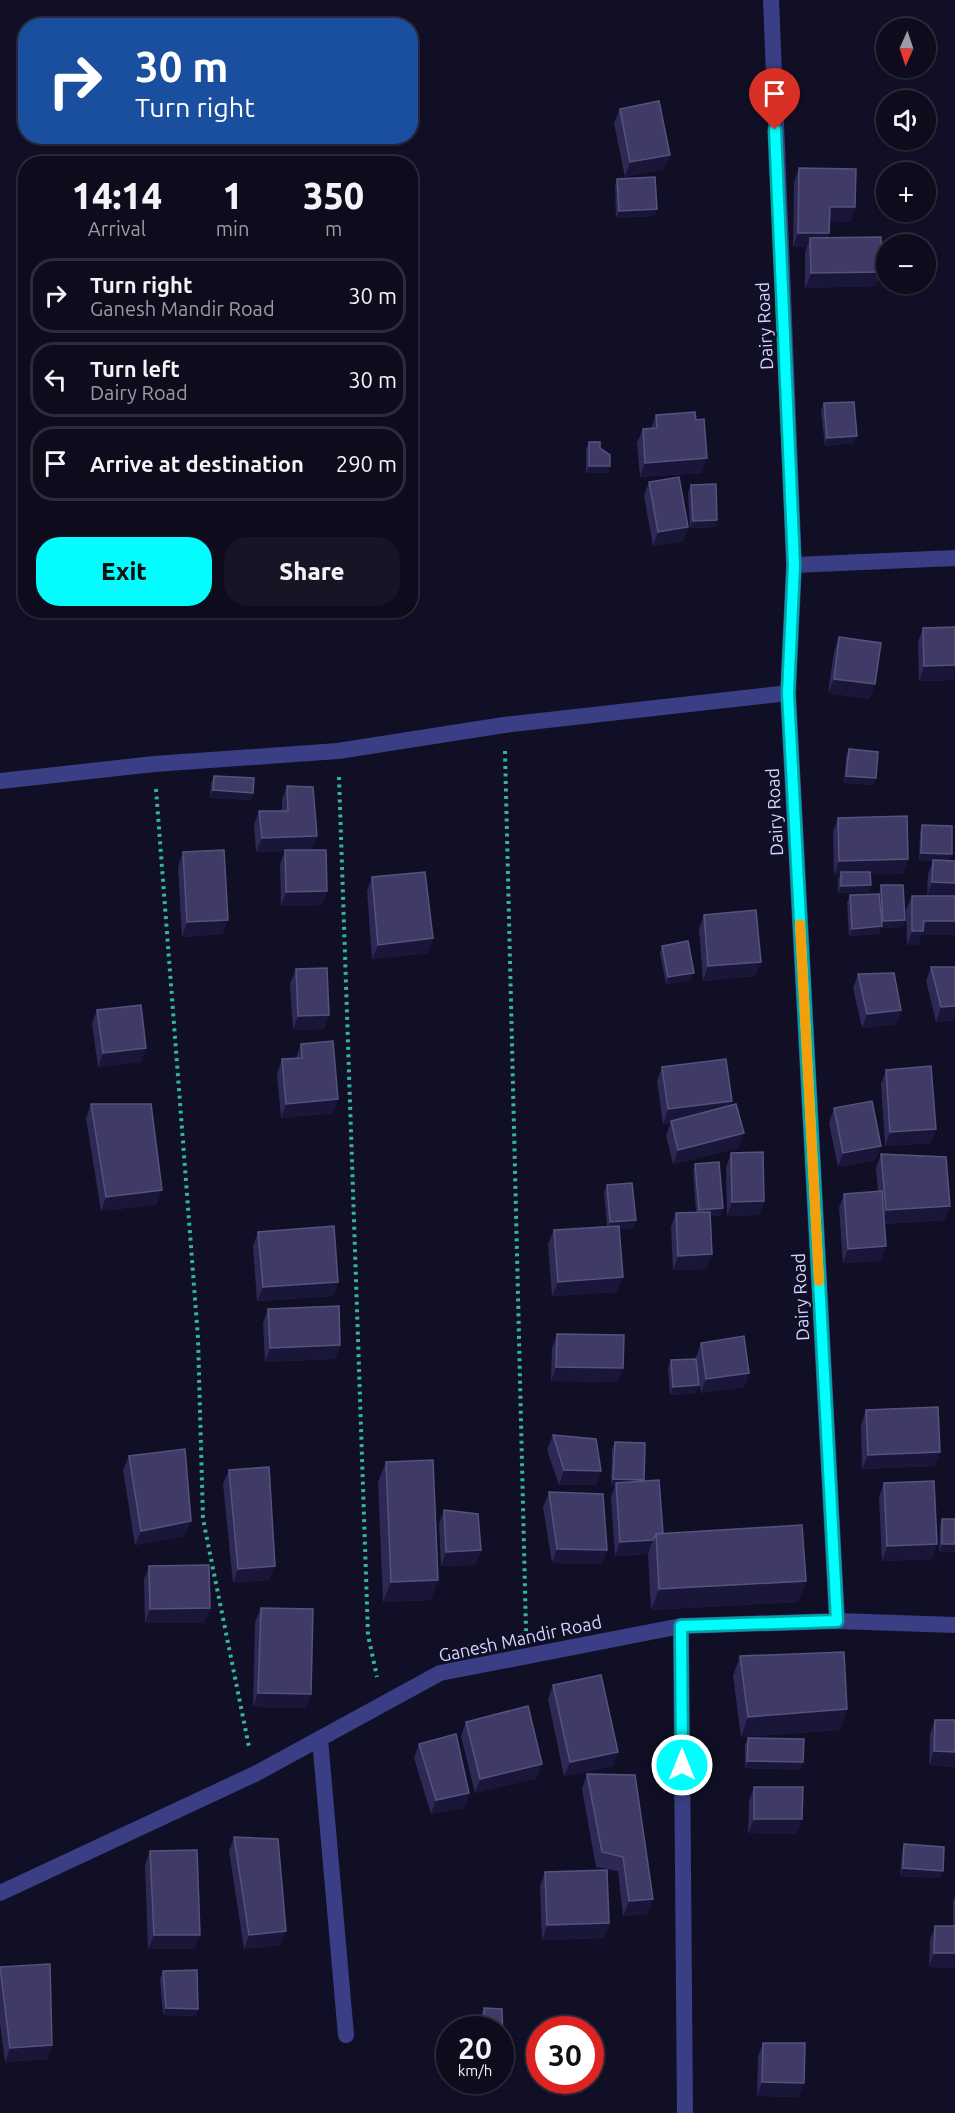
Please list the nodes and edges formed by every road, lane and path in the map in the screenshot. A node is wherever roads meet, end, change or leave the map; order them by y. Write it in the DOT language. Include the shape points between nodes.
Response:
graph roads {
  1 [pos="771,0"];
  2 [pos="955,558"];
  3 [pos="794,565"];
  4 [pos="788,693"];
  5 [pos="504,725"];
  6 [pos="338,751"];
  7 [pos="154,764"];
  8 [pos="0,781"];
  9 [pos="837,1621"];
  10 [pos="955,1624"];
  11 [pos="681,1626"];
  12 [pos="526,1656"];
  13 [pos="383,1704"];
  14 [pos="320,1739"];
  15 [pos="255,1774"];
  16 [pos="0,1893"];
  17 [pos="346,2035"];
  18 [pos="685,2113"];
  1 -- 3 [label="street, Dairy Road"];
  2 -- 3 [label="street"];
  3 -- 4 [label="street, Dairy Road"];
  4 -- 5 [label="street"];
  4 -- 9 [label="street, Dairy Road"];
  5 -- 6 [label="street"];
  5 -- 12 [label="path"];
  6 -- 7 [label="street"];
  6 -- 13 [label="path" via="368,1635"];
  7 -- 8 [label="street"];
  7 -- 15 [label="path" via="198,1338 203,1519"];
  9 -- 10 [label="street, Ganesh Mandir Road"];
  9 -- 11 [label="street, Ganesh Mandir Road"];
  11 -- 12 [label="street, Ganesh Mandir Road"];
  11 -- 18 [label="street"];
  12 -- 13 [label="street, Ganesh Mandir Road" via="440,1673"];
  13 -- 14 [label="street, Ganesh Mandir Road"];
  14 -- 15 [label="street, Ganesh Mandir Road"];
  14 -- 17 [label="street"];
  15 -- 16 [label="street, Ganesh Mandir Road"];
}
